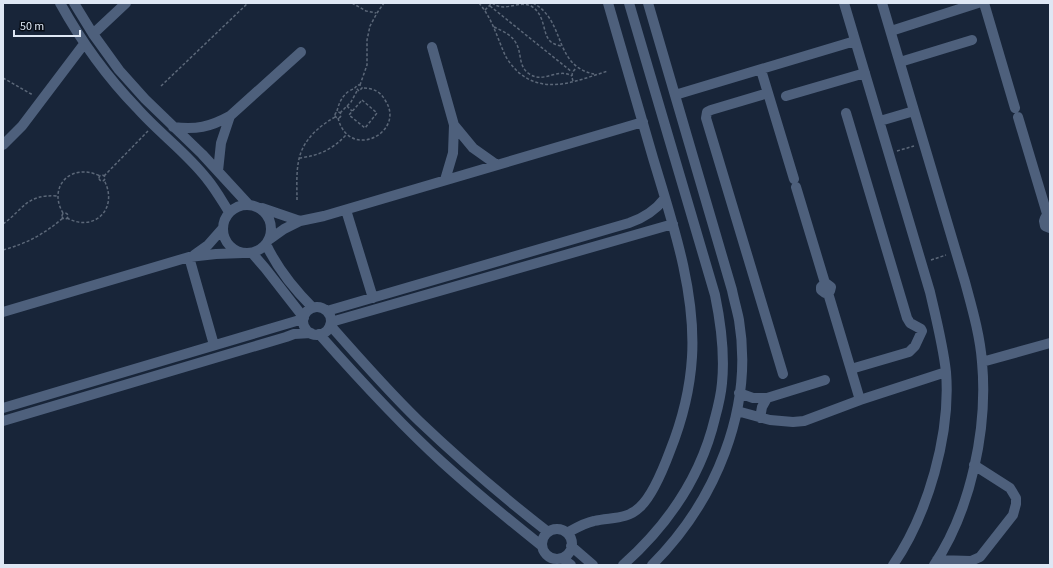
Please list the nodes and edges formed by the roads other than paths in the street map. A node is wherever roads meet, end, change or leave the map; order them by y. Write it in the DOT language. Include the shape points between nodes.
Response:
graph roads {
  1 [pos="60,3"];
  2 [pos="74,3"];
  3 [pos="126,3"];
  4 [pos="608,3"];
  5 [pos="629,3"];
  6 [pos="648,3"];
  7 [pos="844,3"];
  8 [pos="882,3"];
  9 [pos="978,3"];
  10 [pos="984,3"];
  11 [pos="890,31"];
  12 [pos="93,34"];
  13 [pos="972,40"];
  14 [pos="855,41"];
  15 [pos="84,44"];
  16 [pos="432,47"];
  17 [pos="301,52"];
  18 [pos="900,62"];
  19 [pos="761,70"];
  20 [pos="865,73"];
  21 [pos="768,93"];
  22 [pos="675,96"];
  23 [pos="786,96"];
  24 [pos="914,111"];
  25 [pos="846,113"];
  26 [pos="230,116"];
  27 [pos="880,121"];
  28 [pos="643,122"];
  29 [pos="454,125"];
  30 [pos="174,127"];
  31 [pos="3,145"];
  32 [pos="496,165"];
  33 [pos="218,170"];
  34 [pos="445,180"];
  35 [pos="666,198"];
  36 [pos="253,205"];
  37 [pos="346,210"];
  38 [pos="229,212"];
  39 [pos="1049,217"];
  40 [pos="300,221"];
  41 [pos="673,224"];
  42 [pos="223,228"];
  43 [pos="1050,228"];
  44 [pos="717,238"];
  45 [pos="268,242"];
  46 [pos="700,243"];
  47 [pos="247,253"];
  48 [pos="189,257"];
  49 [pos="373,298"];
  50 [pos="313,308"];
  51 [pos="327,311"];
  52 [pos="3,312"];
  53 [pos="304,319"];
  54 [pos="330,324"];
  55 [pos="315,334"];
  56 [pos="1050,343"];
  57 [pos="214,345"];
  58 [pos="982,362"];
  59 [pos="851,370"];
  60 [pos="946,372"];
  61 [pos="783,374"];
  62 [pos="825,380"];
  63 [pos="739,393"];
  64 [pos="767,398"];
  65 [pos="860,400"];
  66 [pos="3,408"];
  67 [pos="737,411"];
  68 [pos="760,418"];
  69 [pos="3,421"];
  70 [pos="974,465"];
  71 [pos="548,532"];
  72 [pos="567,533"];
  73 [pos="542,546"];
  74 [pos="572,546"];
  75 [pos="562,558"];
  76 [pos="935,563"];
  77 [pos="571,565"];
  78 [pos="593,565"];
  79 [pos="624,565"];
  80 [pos="652,565"];
  81 [pos="893,565"];
  1 -- 15 [label="street"];
  2 -- 12 [label="street"];
  3 -- 12 [label="street"];
  4 -- 28 [label="street"];
  5 -- 46 [label="street"];
  6 -- 22 [label="street"];
  7 -- 14 [label="street"];
  8 -- 11 [label="street"];
  9 -- 11 [label="street"];
  10 -- 39 [label="street"];
  11 -- 18 [label="street"];
  12 -- 30 [label="street" via="119,70"];
  13 -- 18 [label="street"];
  14 -- 19 [label="street"];
  14 -- 20 [label="street"];
  15 -- 31 [label="street" via="22,126"];
  15 -- 38 [label="street" via="153,126 207,178"];
  16 -- 29 [label="street"];
  17 -- 26 [label="street"];
  18 -- 24 [label="street"];
  19 -- 21 [label="street"];
  19 -- 22 [label="street"];
  20 -- 23 [label="street"];
  20 -- 27 [label="street"];
  21 -- 59 [label="street"];
  21 -- 61 [label="street" via="710,110 706,118"];
  22 -- 44 [label="street"];
  24 -- 27 [label="street"];
  24 -- 58 [label="street" via="976,324"];
  25 -- 59 [label="street" via="907,318 922,331 915,346 908,352"];
  26 -- 30 [label="street" via="203,127"];
  26 -- 33 [label="street" via="221,143"];
  27 -- 60 [label="street" via="922,263 940,333"];
  28 -- 32 [label="street"];
  28 -- 35 [label="street"];
  29 -- 32 [label="street" via="473,148"];
  29 -- 34 [label="street" via="453,153"];
  30 -- 33 [label="street"];
  32 -- 34 [label="street"];
  33 -- 36 [label="street"];
  34 -- 37 [label="street"];
  35 -- 41 [label="street"];
  35 -- 49 [label="street" via="640,220"];
  36 -- 38 [label="street" via="235,208"];
  36 -- 40 [label="street"];
  36 -- 45 [label="street" via="264,211 272,224"];
  37 -- 40 [label="street"];
  37 -- 49 [label="street"];
  38 -- 42 [label="street"];
  39 -- 43 [label="street" via="1045,218 1044,224"];
  40 -- 45 [label="street" via="284,228"];
  41 -- 54 [label="street"];
  41 -- 72 [label="street" via="691,319 692,356 688,394 679,430 665,465 640,507 632,514 621,518 595,520"];
  42 -- 47 [label="street" via="226,241 236,251"];
  42 -- 48 [label="street" via="208,246"];
  44 -- 46 [label="street"];
  44 -- 63 [label="street" via="739,320 742,364"];
  45 -- 47 [label="street" via="262,248"];
  45 -- 50 [label="street" via="275,261"];
  46 -- 79 [label="street" via="720,322 723,363 719,405 704,455 680,502 652,538"];
  47 -- 48 [label="street"];
  47 -- 53 [label="street" via="265,268"];
  48 -- 52 [label="street"];
  48 -- 57 [label="street"];
  49 -- 51 [label="street"];
  50 -- 51 [label="street" via="318,307"];
  50 -- 53 [label="street" via="305,314"];
  51 -- 54 [label="street"];
  53 -- 55 [label="street" via="305,328"];
  53 -- 57 [label="street"];
  54 -- 55 [label="street" via="324,333"];
  54 -- 71 [label="street" via="388,389 449,449"];
  55 -- 69 [label="street" via="286,336"];
  55 -- 73 [label="street" via="436,456"];
  56 -- 58 [label="street"];
  57 -- 66 [label="street"];
  58 -- 70 [label="street" via="981,430"];
  59 -- 65 [label="street"];
  60 -- 65 [label="street"];
  60 -- 81 [label="street" via="944,428 929,492 915,526"];
  62 -- 64 [label="street"];
  63 -- 64 [label="street" via="753,398"];
  63 -- 67 [label="street"];
  64 -- 68 [label="street"];
  65 -- 68 [label="street" via="804,421 782,422"];
  67 -- 68 [label="street"];
  67 -- 80 [label="street" via="722,462 710,488 680,534"];
  70 -- 76 [label="street" via="960,514"];
  70 -- 76 [label="street" via="1010,488 1016,498 1015,509 976,560"];
  71 -- 72 [label="street" via="561,530"];
  71 -- 73 [label="street" via="544,536"];
  72 -- 74 [label="street"];
  73 -- 75 [label="street" via="547,555"];
  74 -- 75 [label="street"];
  74 -- 78 [label="street"];
  75 -- 77 [label="street"];
}
